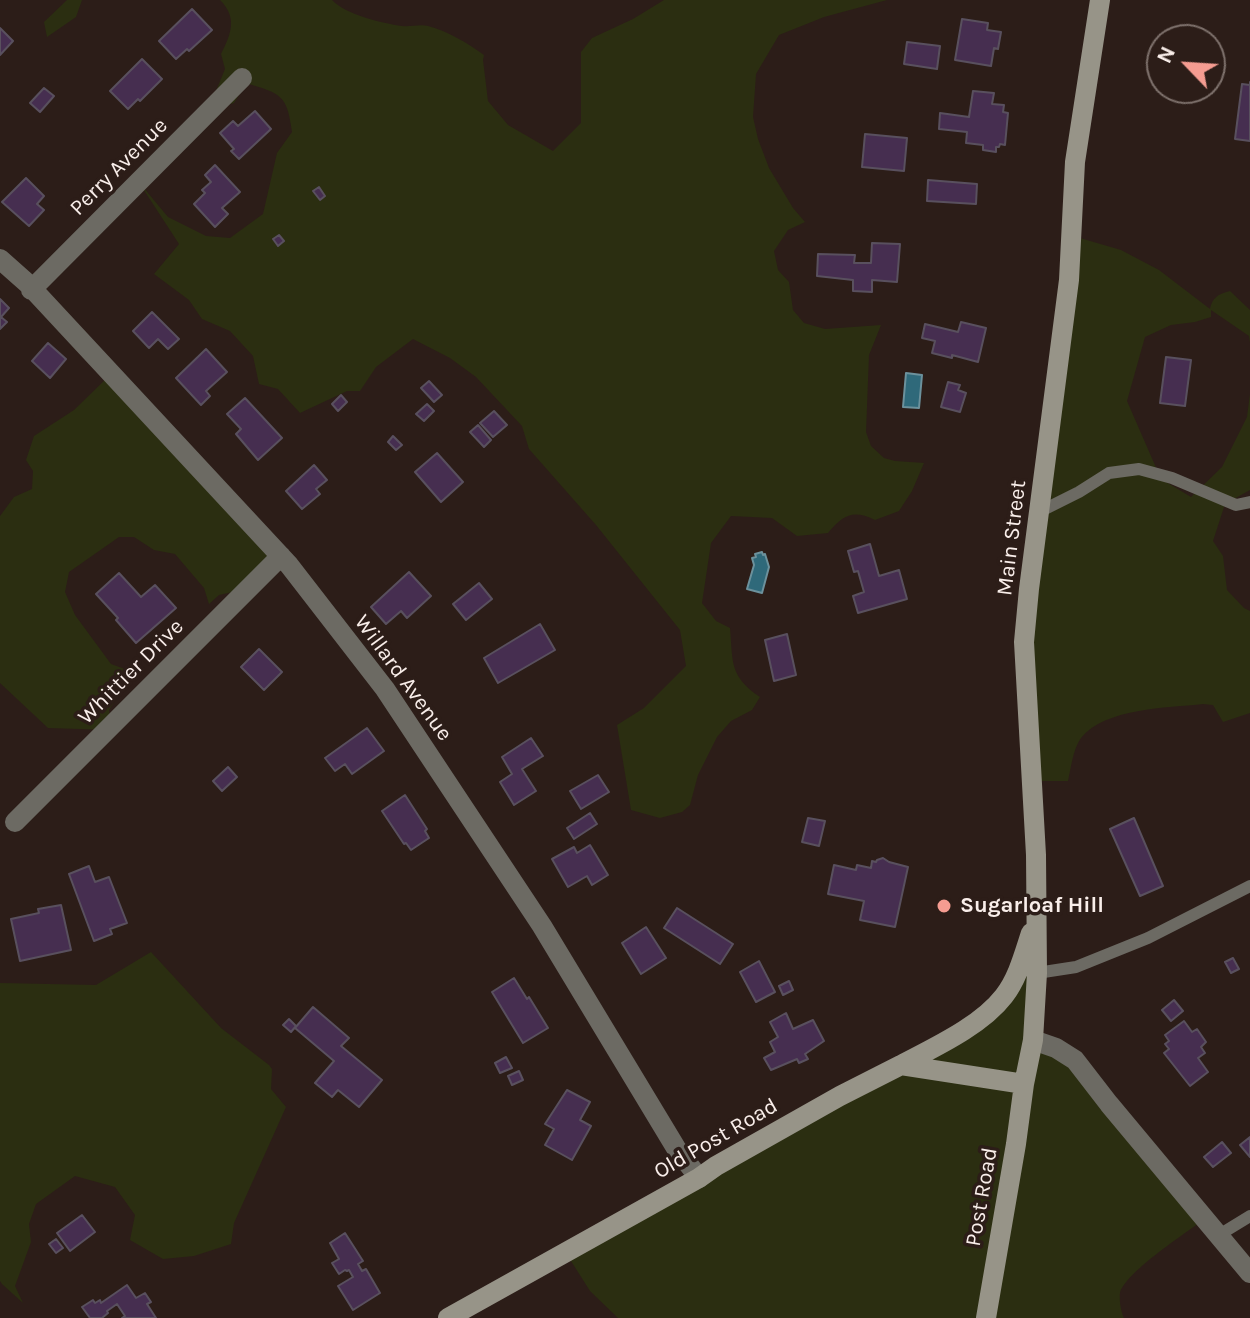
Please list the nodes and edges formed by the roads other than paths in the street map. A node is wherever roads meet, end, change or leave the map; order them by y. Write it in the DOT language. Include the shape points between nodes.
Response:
graph roads {
  1 [pos="1100,0"];
  2 [pos="242,78"];
  3 [pos="0,259"];
  4 [pos="31,290"];
  5 [pos="1250,502"];
  6 [pos="1039,512"];
  7 [pos="281,556"];
  8 [pos="15,822"];
  9 [pos="1250,886"];
  10 [pos="1036,918"];
  11 [pos="1037,973"];
  12 [pos="1033,1040"];
  13 [pos="901,1065"];
  14 [pos="1024,1084"];
  15 [pos="699,1178"];
  16 [pos="1250,1216"];
  17 [pos="1219,1235"];
  18 [pos="1250,1273"];
  19 [pos="448,1318"];
  20 [pos="986,1318"];
  1 -- 6 [label="main road, Main Street" via="1075,162 1069,280"];
  2 -- 4 [label="street, Perry Avenue"];
  3 -- 4 [label="street, Willard Avenue"];
  4 -- 7 [label="street, Willard Avenue"];
  5 -- 6 [label="lane" via="1236,505 1139,469 1109,473"];
  6 -- 10 [label="main road, Main Street" via="1024,642"];
  7 -- 8 [label="street, Whittier Drive"];
  7 -- 15 [label="street, Willard Avenue" via="385,689 542,926"];
  9 -- 11 [label="lane" via="1148,938 1076,967"];
  10 -- 11 [label="main road, Main Street"];
  10 -- 13 [label="main road, Old Post Road" via="1004,996 980,1019"];
  11 -- 12 [label="main road, Main Street"];
  12 -- 14 [label="main road, Main Street"];
  12 -- 17 [label="street" via="1075,1060"];
  13 -- 14 [label="main road"];
  13 -- 15 [label="main road, Old Post Road"];
  14 -- 20 [label="main road, Post Road"];
  15 -- 19 [label="main road, Old Post Road"];
  16 -- 17 [label="lane"];
  17 -- 18 [label="street"];
}
